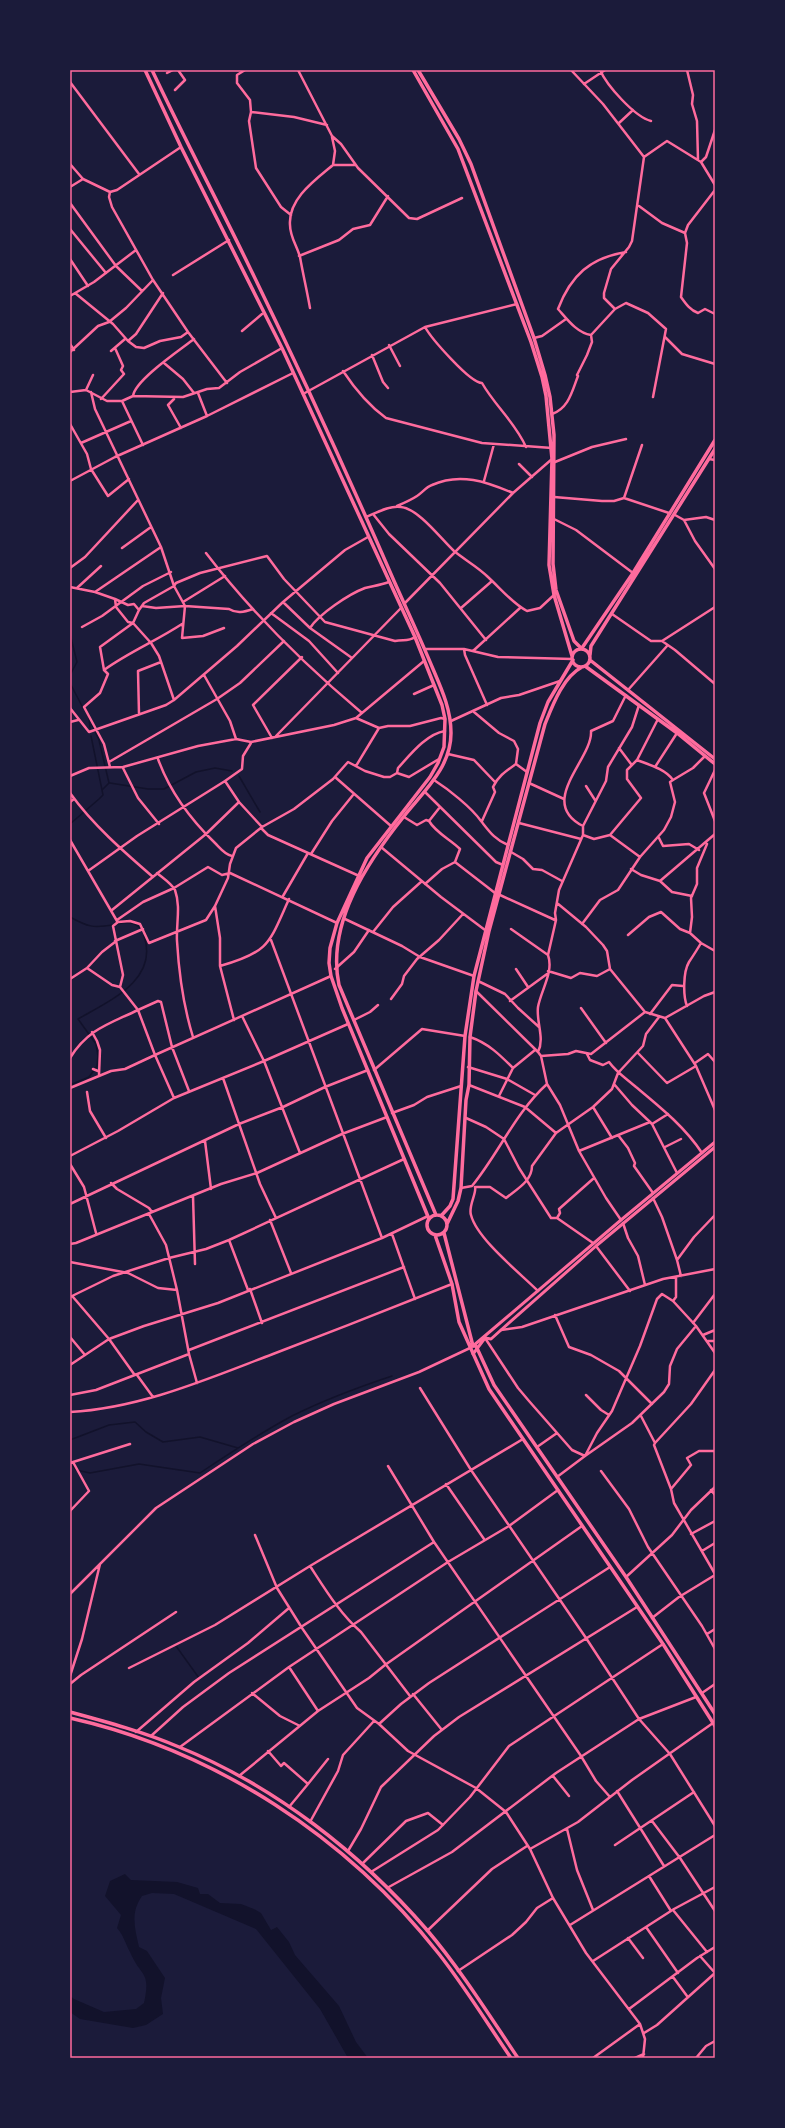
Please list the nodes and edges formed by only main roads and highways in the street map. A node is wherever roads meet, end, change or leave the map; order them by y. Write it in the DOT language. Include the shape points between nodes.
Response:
graph roads {
  1 [pos="145,70"];
  2 [pos="152,70"];
  3 [pos="412,70"];
  4 [pos="418,70"];
  5 [pos="715,440"];
  6 [pos="715,449"];
  7 [pos="554,461"];
  8 [pos="581,648"];
  9 [pos="590,655"];
  10 [pos="572,659"];
  11 [pos="590,660"];
  12 [pos="583,666"];
  13 [pos="626,693"];
  14 [pos="715,760"];
  15 [pos="715,764"];
  16 [pos="436,1215"];
  17 [pos="442,1216"];
  18 [pos="429,1217"];
  19 [pos="447,1224"];
  20 [pos="444,1233"];
  21 [pos="435,1235"];
  22 [pos="471,1347"];
  23 [pos="70,1712"];
  24 [pos="715,1714"];
  25 [pos="70,1718"];
  26 [pos="714,1724"];
  27 [pos="511,2058"];
  28 [pos="518,2058"];
  1 -- 18 [label="main road" via="282,348 415,638 442,705 445,731 440,759 430,777 366,858 337,923 330,948 331,976 348,1024"];
  2 -- 16 [label="main road" via="308,391 447,703 451,721 448,754 434,780 364,873 336,946 335,969 339,985"];
  3 -- 7 [label="main road" via="456,144 517,304 542,377"];
  4 -- 7 [label="main road" via="471,164 522,303 545,375 552,414"];
  5 -- 8 [label="main road" via="633,573"];
  6 -- 9 [label="main road" via="591,646"];
  7 -- 8 [label="main road" via="553,564 556,590 574,641"];
  7 -- 10 [label="main road" via="549,565 554,595"];
  8 -- 9 [label="main road" via="587,650"];
  8 -- 10 [label="main road" via="575,651"];
  9 -- 11 [label="main road"];
  10 -- 12 [label="main road" via="577,666"];
  10 -- 17 [label="main road" via="540,722 474,976 465,1036 453,1199"];
  11 -- 12 [label="main road"];
  11 -- 13 [label="main road"];
  12 -- 13 [label="main road"];
  12 -- 19 [label="main road" via="576,670 565,684 545,724 478,980 470,1037 461,1188"];
  13 -- 14 [label="main road" via="680,730"];
  13 -- 15 [label="main road"];
  16 -- 17 [label="main road"];
  16 -- 18 [label="main road"];
  17 -- 19 [label="main road"];
  18 -- 21 [label="main road" via="428,1229"];
  19 -- 20 [label="main road"];
  20 -- 21 [label="main road"];
  20 -- 22 [label="main road"];
  21 -- 22 [label="main road" via="452,1284 459,1322"];
  22 -- 24 [label="main road" via="476,1346 494,1385 626,1577"];
  22 -- 26 [label="main road" via="489,1389 663,1644"];
  23 -- 28 [label="main road" via="180,1747 239,1776 289,1807 348,1851 427,1931"];
  25 -- 27 [label="main road" via="96,1724 179,1753 238,1781 317,1833 367,1876 439,1954"];
}
